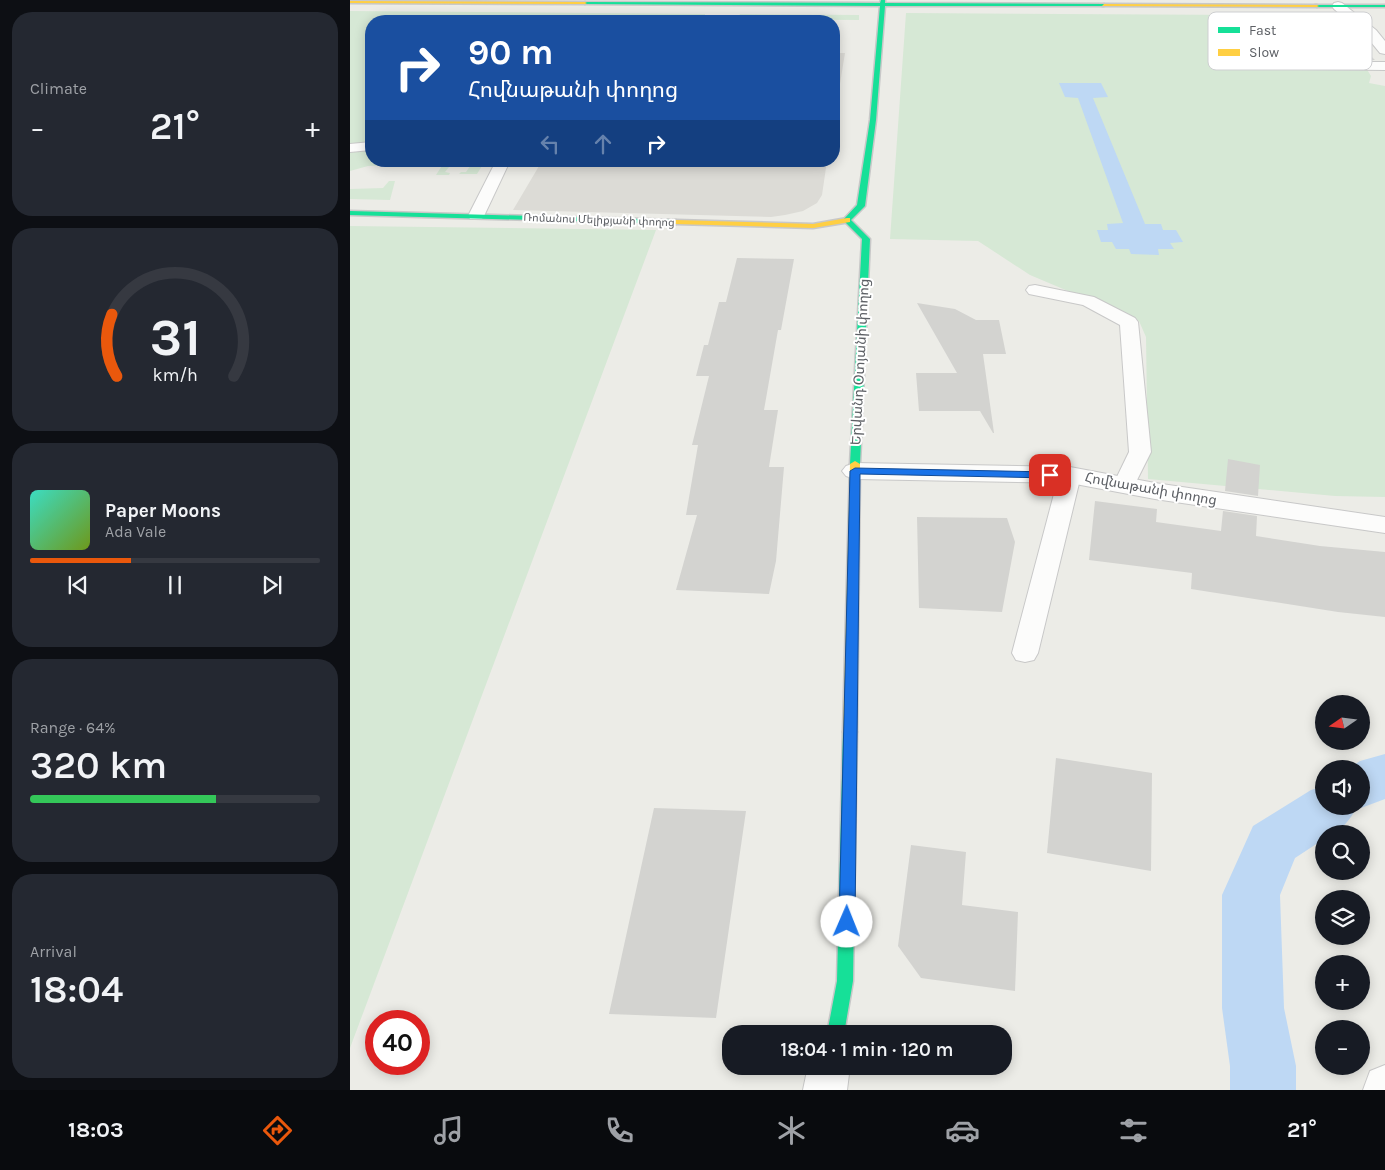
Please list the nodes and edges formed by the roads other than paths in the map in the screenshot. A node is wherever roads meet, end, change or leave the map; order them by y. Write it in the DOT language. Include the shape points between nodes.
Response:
graph roads {
  1 [pos="350,2"];
  2 [pos="883,2"];
  3 [pos="1338,6"];
  4 [pos="1385,6"];
  5 [pos="1345,12"];
  6 [pos="1372,34"];
  7 [pos="1385,50"];
  8 [pos="1372,66"];
  9 [pos="1385,66"];
  10 [pos="365,147"];
  11 [pos="350,148"];
  12 [pos="500,167"];
  13 [pos="350,213"];
  14 [pos="476,216"];
  15 [pos="847,220"];
  16 [pos="1035,290"];
  17 [pos="855,471"];
  18 [pos="1070,475"];
  19 [pos="1124,485"];
  20 [pos="1385,524"];
  21 [pos="1025,653"];
  22 [pos="837,1025"];
  23 [pos="828,1075"];
  24 [pos="1385,1086"];
  25 [pos="825,1090"];
  26 [pos="1385,1090"];
  1 -- 2 [label="street"];
  2 -- 3 [label="street"];
  2 -- 15 [label="street" via="873,120 861,206"];
  3 -- 4 [label="street"];
  3 -- 5 [label="street"];
  6 -- 7 [label="street"];
  8 -- 9 [label="lane"];
  10 -- 11 [label="lane"];
  12 -- 14 [label="lane"];
  13 -- 14 [label="street, Ռոմանոս Մելիքյանի փողոց"];
  14 -- 15 [label="street, Ռոմանոս Մելիքյանի փողոց" via="813,226"];
  15 -- 17 [label="street, Երվանդ Օտյանի փողոց" via="866,239"];
  16 -- 19 [label="lane" via="1088,300 1129,322 1140,452"];
  17 -- 18 [label="street, Հովնաթանի փողոց"];
  17 -- 22 [label="street, Երվանդ Օտյանի փողոց" via="845,981"];
  18 -- 19 [label="street, Հովնաթանի փողոց"];
  18 -- 21 [label="lane"];
  19 -- 20 [label="street, Հովնաթանի փողոց"];
  23 -- 25 [label="street"];
  24 -- 26 [label="street"];
}
